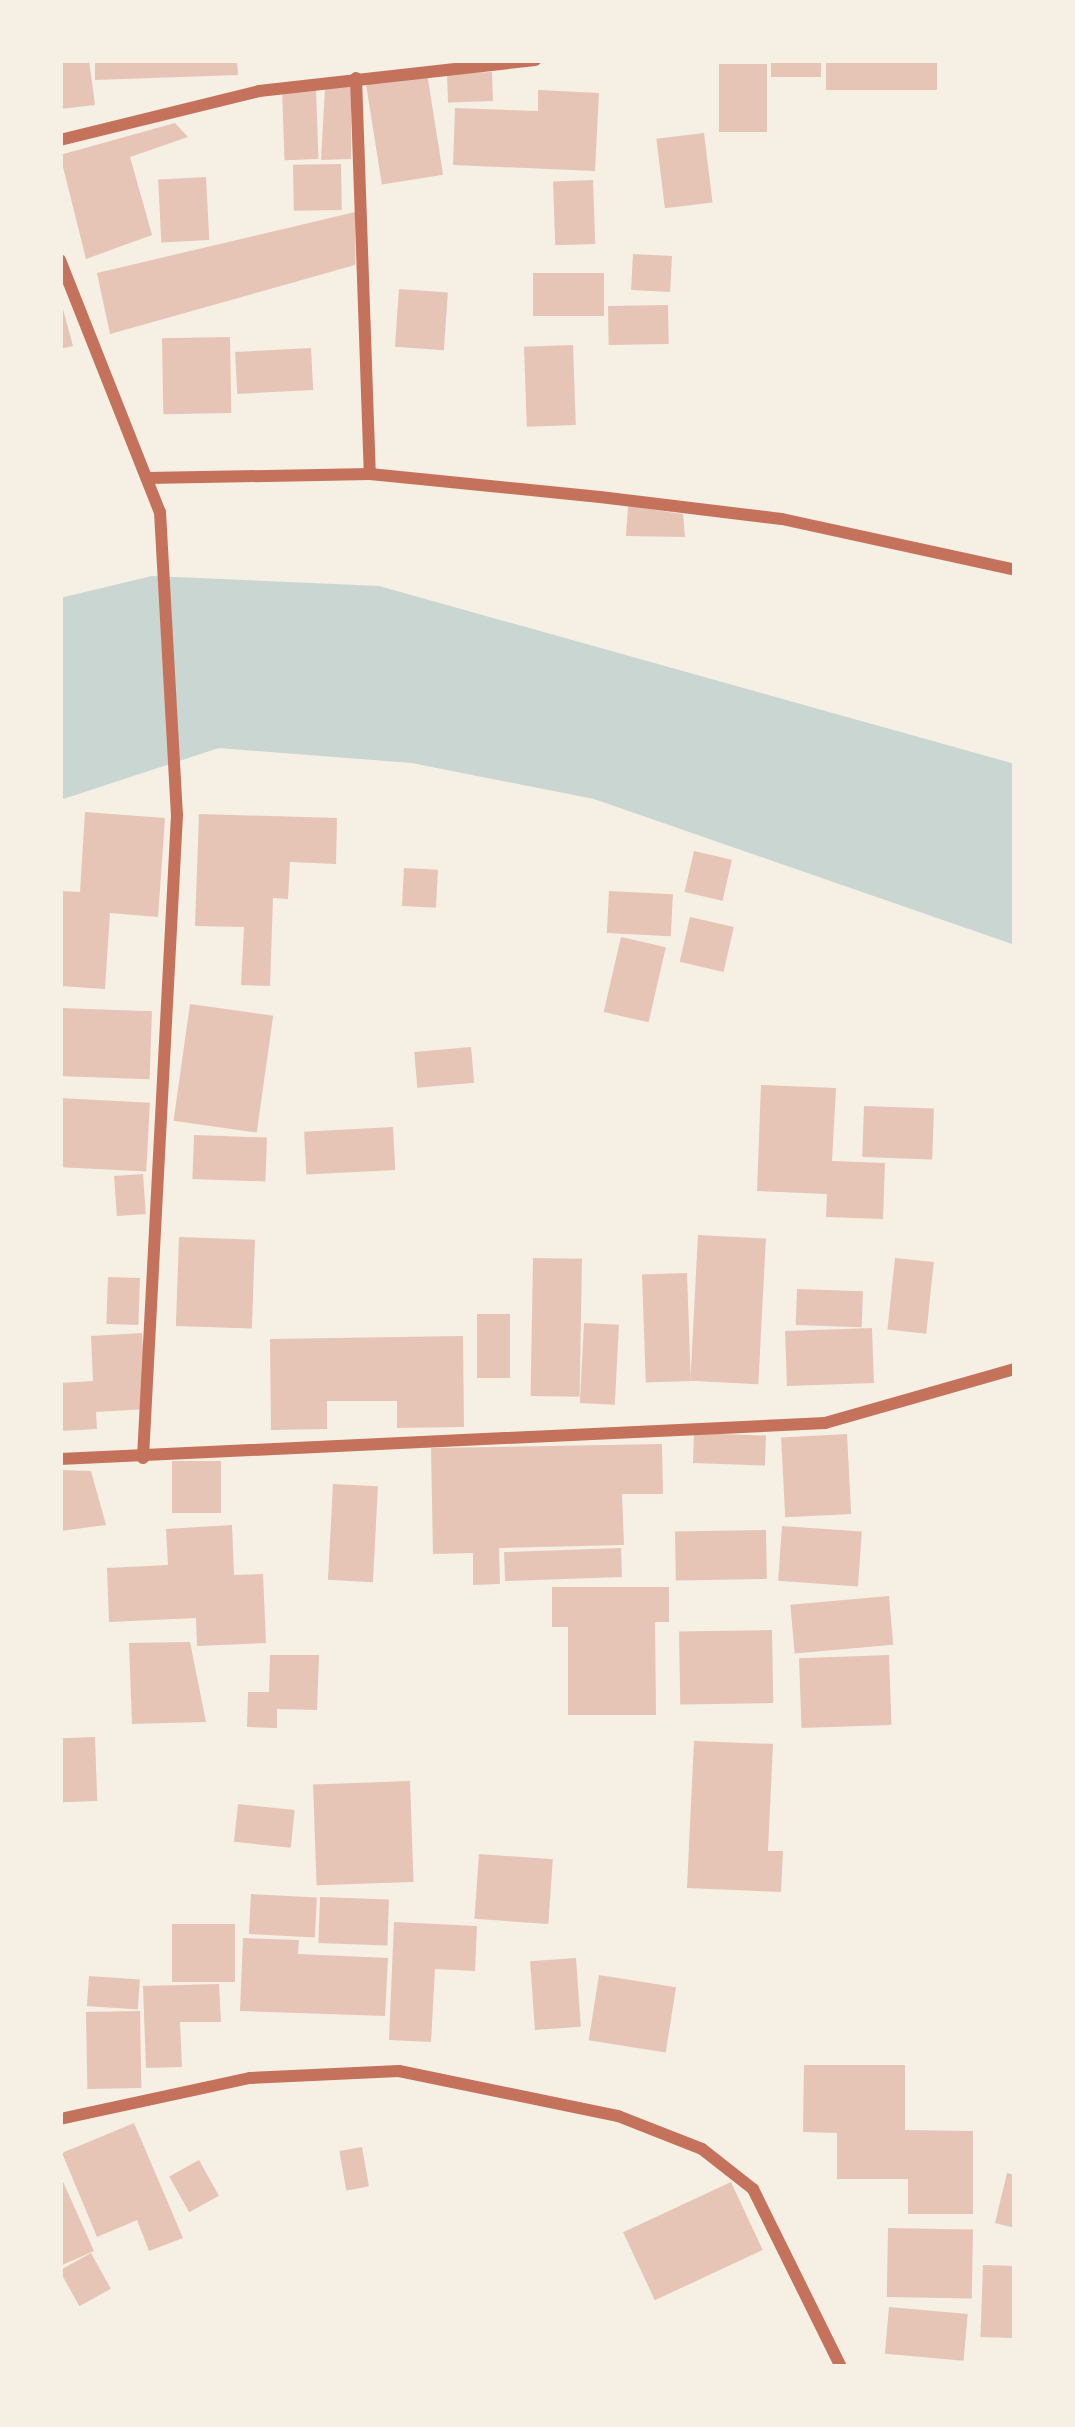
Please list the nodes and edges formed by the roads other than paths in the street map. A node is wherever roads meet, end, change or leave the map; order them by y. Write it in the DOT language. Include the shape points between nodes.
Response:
graph roads {
  1 [pos="536,60"];
  2 [pos="356,78"];
  3 [pos="60,140"];
  4 [pos="60,260"];
  5 [pos="370,474"];
  6 [pos="147,478"];
  7 [pos="1015,569"];
  8 [pos="1015,1369"];
  9 [pos="143,1458"];
  10 [pos="60,1459"];
  11 [pos="60,2120"];
  12 [pos="842,2367"];
  1 -- 2 [label="street"];
  2 -- 3 [label="street"];
  2 -- 5 [label="street"];
  4 -- 6 [label="street"];
  5 -- 6 [label="street"];
  5 -- 7 [label="street" via="782,519"];
  6 -- 9 [label="street" via="160,512 177,815"];
  8 -- 9 [label="street" via="825,1423"];
  9 -- 10 [label="street"];
  11 -- 12 [label="street" via="250,2078 399,2072 618,2116 702,2149 753,2188"];
}
